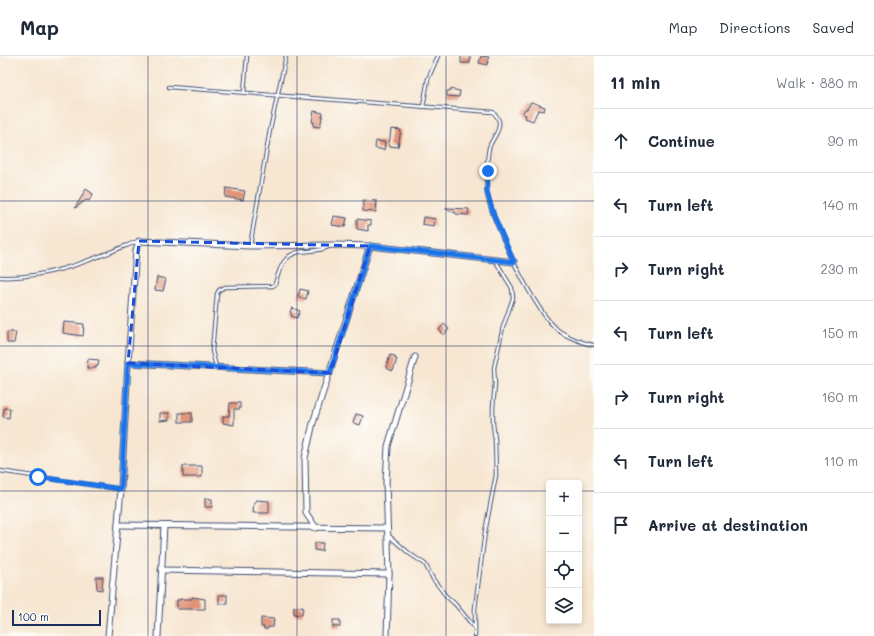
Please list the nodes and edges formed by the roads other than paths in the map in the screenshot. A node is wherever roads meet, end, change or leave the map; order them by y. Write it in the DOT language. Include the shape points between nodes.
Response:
graph roads {
  1 [pos="247,56"];
  2 [pos="286,56"];
  3 [pos="438,56"];
  4 [pos="169,87"];
  5 [pos="244,93"];
  6 [pos="278,95"];
  7 [pos="423,106"];
  8 [pos="139,241"];
  9 [pos="334,245"];
  10 [pos="250,246"];
  11 [pos="370,246"];
  12 [pos="495,260"];
  13 [pos="514,262"];
  14 [pos="0,278"];
  15 [pos="594,346"];
  16 [pos="415,357"];
  17 [pos="128,363"];
  18 [pos="216,367"];
  19 [pos="330,373"];
  20 [pos="0,471"];
  21 [pos="121,489"];
  22 [pos="118,525"];
  23 [pos="164,526"];
  24 [pos="316,528"];
  25 [pos="387,528"];
  26 [pos="388,535"];
  27 [pos="161,570"];
  28 [pos="389,574"];
  29 [pos="476,628"];
  30 [pos="108,636"];
  31 [pos="158,636"];
  32 [pos="386,636"];
  33 [pos="475,636"];
  1 -- 5 [label="lane"];
  2 -- 6 [label="lane"];
  3 -- 7 [label="lane" via="428,79"];
  4 -- 5 [label="lane"];
  5 -- 6 [label="lane"];
  6 -- 7 [label="lane"];
  6 -- 10 [label="lane"];
  7 -- 13 [label="lane" via="493,112 498,116 499,126 490,147 487,192 494,216"];
  8 -- 10 [label="street"];
  8 -- 14 [label="lane" via="54,272"];
  8 -- 17 [label="street" via="136,250"];
  9 -- 10 [label="street"];
  9 -- 11 [label="street"];
  9 -- 18 [label="lane" via="323,250 296,253 282,264 274,286 225,287 219,290 212,351"];
  11 -- 12 [label="street"];
  11 -- 19 [label="street"];
  12 -- 13 [label="street"];
  12 -- 29 [label="lane" via="512,288 512,298 502,327 494,368 493,418 497,461 475,608"];
  13 -- 15 [label="lane" via="540,309 558,330"];
  16 -- 25 [label="street" via="388,446"];
  17 -- 18 [label="street"];
  17 -- 21 [label="street"];
  18 -- 19 [label="street"];
  19 -- 24 [label="street" via="313,423 305,458 306,513"];
  20 -- 21 [label="lane"];
  21 -- 22 [label="street"];
  22 -- 23 [label="street"];
  22 -- 30 [label="street"];
  23 -- 24 [label="street"];
  23 -- 27 [label="street"];
  24 -- 25 [label="street"];
  25 -- 26 [label="street"];
  26 -- 28 [label="street"];
  26 -- 29 [label="lane" via="425,564 446,596"];
  27 -- 28 [label="street"];
  27 -- 31 [label="street"];
  28 -- 32 [label="street"];
  29 -- 33 [label="lane"];
}
